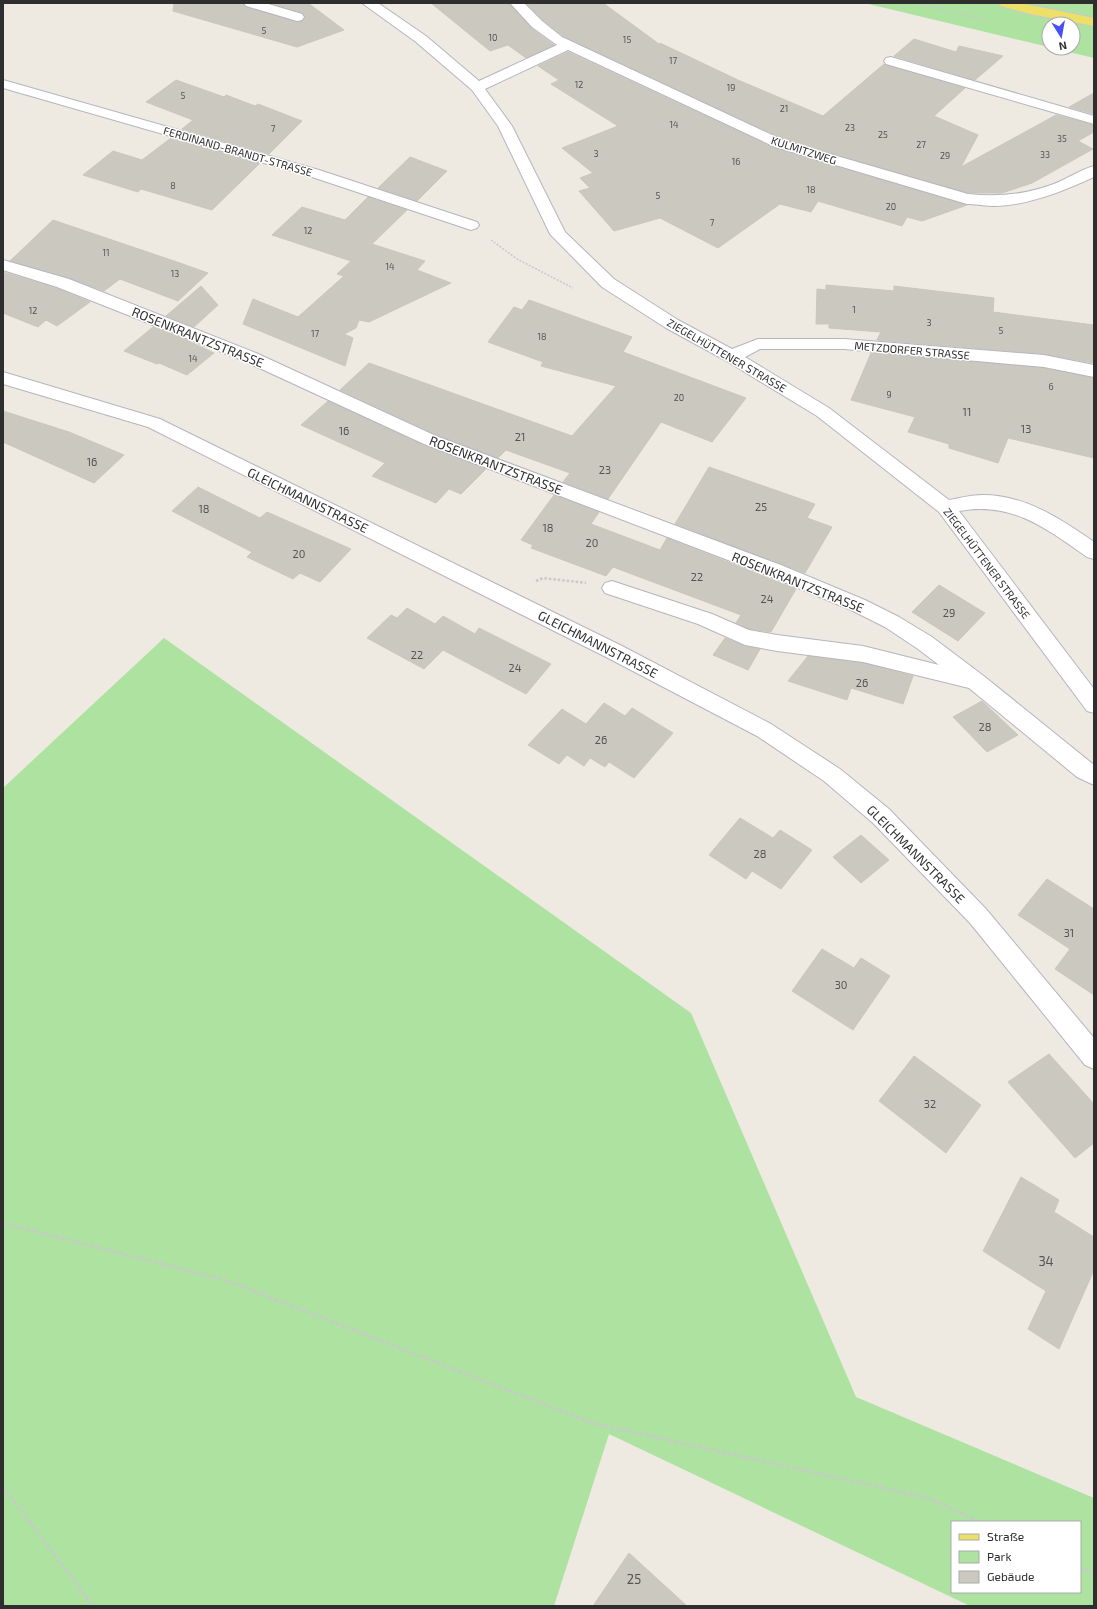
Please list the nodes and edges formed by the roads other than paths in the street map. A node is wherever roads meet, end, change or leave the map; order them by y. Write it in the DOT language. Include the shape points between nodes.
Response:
graph roads {
  1 [pos="251,3"];
  2 [pos="369,3"];
  3 [pos="517,3"];
  4 [pos="1006,3"];
  5 [pos="297,18"];
  6 [pos="1094,22"];
  7 [pos="569,45"];
  8 [pos="890,61"];
  9 [pos="3,84"];
  10 [pos="477,87"];
  11 [pos="1094,120"];
  12 [pos="1094,171"];
  13 [pos="471,225"];
  14 [pos="3,265"];
  15 [pos="731,356"];
  16 [pos="1094,371"];
  17 [pos="3,378"];
  18 [pos="946,507"];
  19 [pos="1094,552"];
  20 [pos="612,588"];
  21 [pos="978,683"];
  22 [pos="1094,705"];
  23 [pos="1094,776"];
  24 [pos="1094,1057"];
  1 -- 5 [label="street"];
  2 -- 10 [label="street, ZIEGELHÜTTENER STRASSE" via="421,39"];
  3 -- 7 [label="street, KULMITZWEG" via="537,24 557,40"];
  4 -- 6 [label="main road"];
  7 -- 10 [label="street"];
  7 -- 12 [label="street, KULMITZWEG" via="780,144 967,199 1017,199 1057,188"];
  8 -- 11 [label="street"];
  9 -- 13 [label="street, FERDINAND-BRANDT-STRASSE" via="314,173"];
  10 -- 15 [label="street, ZIEGELHÜTTENER STRASSE" via="505,126 558,234 608,283 672,324"];
  14 -- 21 [label="street, ROSENKRANTZSTRASSE" via="63,284 250,357 430,440 774,570 858,605 925,643"];
  15 -- 16 [label="street, METZDORFER STRASSE" via="758,344 844,344 1044,361"];
  15 -- 18 [label="street, ZIEGELHÜTTENER STRASSE" via="823,412"];
  17 -- 24 [label="street, GLEICHMANNSTRASSE" via="154,423 608,648 764,730 832,775 882,816 978,916"];
  18 -- 19 [label="street" via="988,501 1017,507 1043,517"];
  18 -- 22 [label="street, ZIEGELHÜTTENER STRASSE"];
  20 -- 21 [label="street, ROSENKRANTZSTRASSE" via="705,620 744,637 777,644 863,654"];
  21 -- 23 [label="street, ROSENKRANTZSTRASSE"];
}
